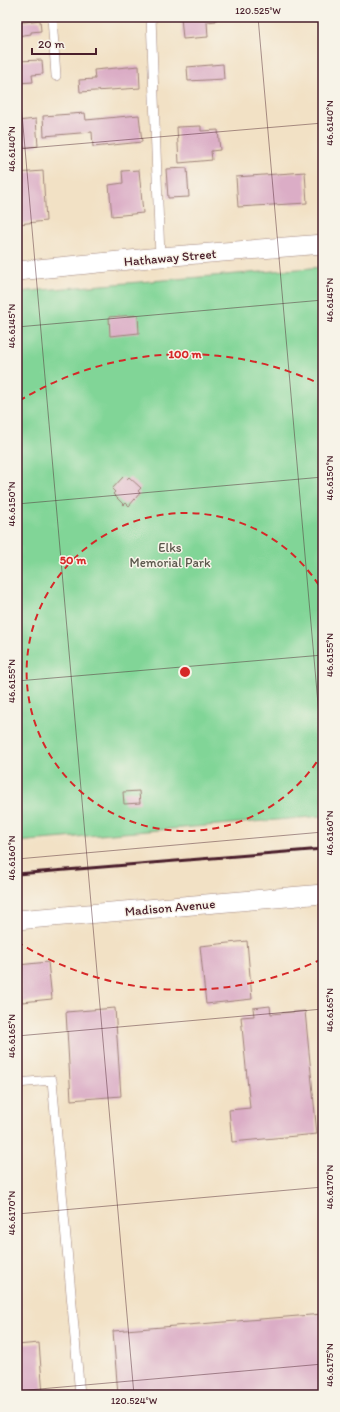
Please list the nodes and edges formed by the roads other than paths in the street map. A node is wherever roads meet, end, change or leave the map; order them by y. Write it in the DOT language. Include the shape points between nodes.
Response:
graph roads {
  1 [pos="52,17"];
  2 [pos="151,17"];
  3 [pos="56,76"];
  4 [pos="323,244"];
  5 [pos="160,257"];
  6 [pos="17,271"];
  7 [pos="323,894"];
  8 [pos="17,920"];
  9 [pos="17,1083"];
  10 [pos="80,1395"];
  1 -- 3 [label="lane"];
  2 -- 5 [label="lane"];
  4 -- 5 [label="street, Hathaway Street"];
  5 -- 6 [label="street, Hathaway Street"];
  7 -- 8 [label="street, Madison Avenue"];
  9 -- 10 [label="lane" via="52,1080"];
}
